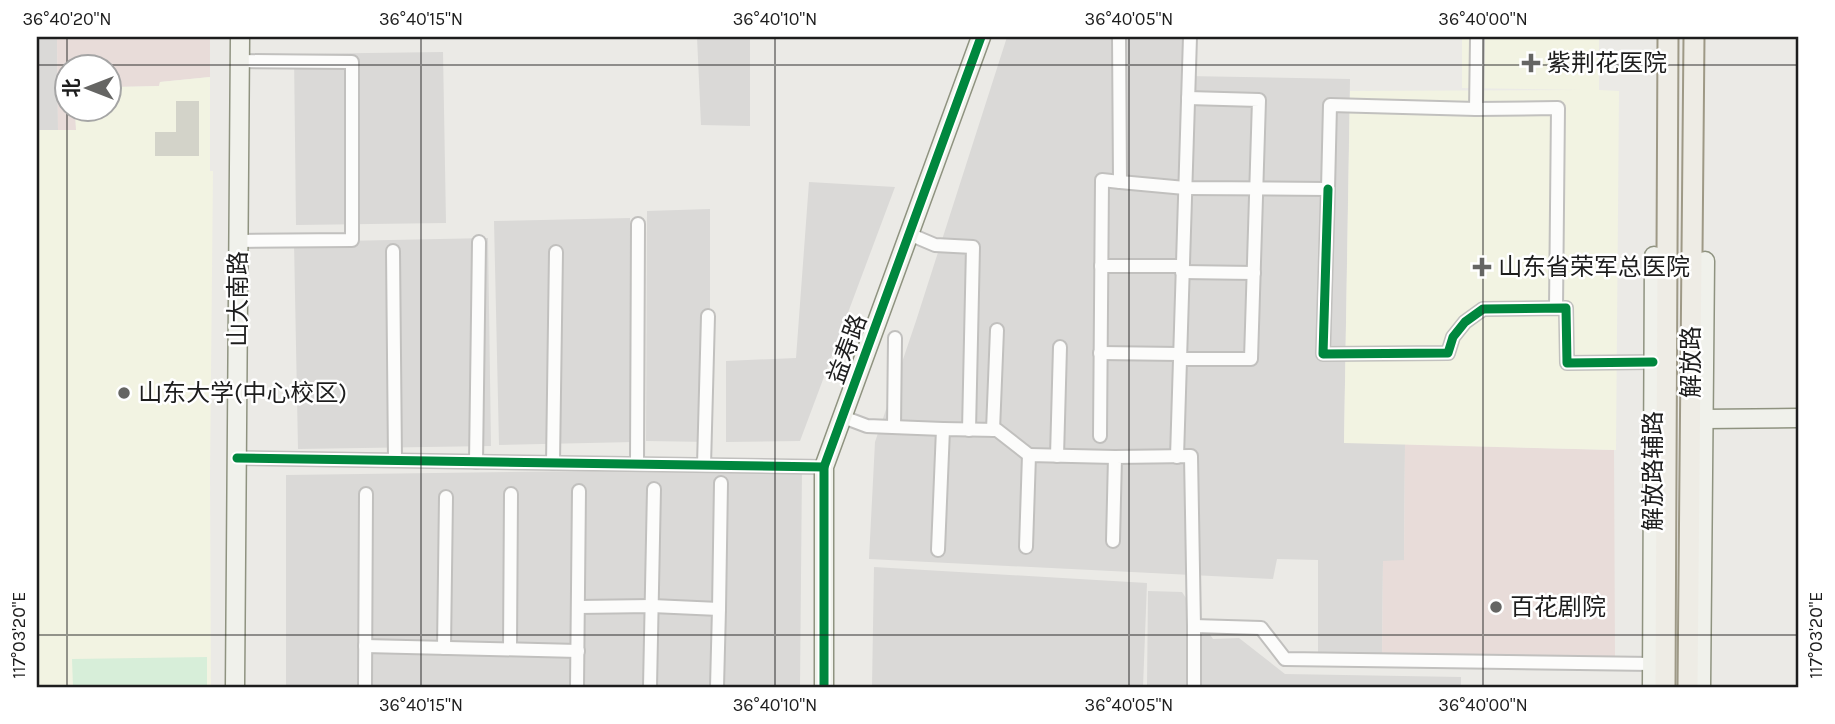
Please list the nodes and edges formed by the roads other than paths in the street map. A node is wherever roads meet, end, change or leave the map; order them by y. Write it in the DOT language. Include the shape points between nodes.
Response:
graph roads {
  1 [pos="240,37"];
  2 [pos="981,37"];
  3 [pos="1119,37"];
  4 [pos="1189,37"];
  5 [pos="1668,37"];
  6 [pos="1693,37"];
  7 [pos="1477,39"];
  8 [pos="240,61"];
  9 [pos="1188,98"];
  10 [pos="1476,109"];
  11 [pos="1120,182"];
  12 [pos="1185,188"];
  13 [pos="1328,189"];
  14 [pos="1257,190"];
  15 [pos="638,224"];
  16 [pos="909,234"];
  17 [pos="1668,239"];
  18 [pos="1692,240"];
  19 [pos="238,241"];
  20 [pos="479,242"];
  21 [pos="393,251"];
  22 [pos="556,252"];
  23 [pos="1654,256"];
  24 [pos="1705,261"];
  25 [pos="1101,265"];
  26 [pos="1182,269"];
  27 [pos="1254,272"];
  28 [pos="1556,309"];
  29 [pos="708,316"];
  30 [pos="997,330"];
  31 [pos="895,338"];
  32 [pos="1060,347"];
  33 [pos="1100,353"];
  34 [pos="1180,357"];
  35 [pos="1653,362"];
  36 [pos="842,417"];
  37 [pos="1798,418"];
  38 [pos="1703,419"];
  39 [pos="894,427"];
  40 [pos="943,429"];
  41 [pos="969,430"];
  42 [pos="993,430"];
  43 [pos="1100,436"];
  44 [pos="1029,455"];
  45 [pos="1057,456"];
  46 [pos="1115,457"];
  47 [pos="1177,457"];
  48 [pos="237,458"];
  49 [pos="395,460"];
  50 [pos="476,462"];
  51 [pos="553,463"];
  52 [pos="637,464"];
  53 [pos="704,465"];
  54 [pos="824,467"];
  55 [pos="721,484"];
  56 [pos="654,489"];
  57 [pos="579,491"];
  58 [pos="366,494"];
  59 [pos="511,494"];
  60 [pos="446,497"];
  61 [pos="1113,541"];
  62 [pos="1026,547"];
  63 [pos="938,550"];
  64 [pos="652,606"];
  65 [pos="578,607"];
  66 [pos="719,608"];
  67 [pos="1194,626"];
  68 [pos="365,646"];
  69 [pos="444,648"];
  70 [pos="510,649"];
  71 [pos="578,651"];
  72 [pos="1652,664"];
  73 [pos="235,687"];
  74 [pos="365,687"];
  75 [pos="578,687"];
  76 [pos="650,687"];
  77 [pos="717,687"];
  78 [pos="824,687"];
  79 [pos="1194,687"];
  80 [pos="1652,687"];
  81 [pos="1665,687"];
  82 [pos="1688,687"];
  83 [pos="1701,687"];
  1 -- 8 [label="street, 山大南路"];
  2 -- 16 [label="street, 益寿路"];
  3 -- 11 [label="street"];
  4 -- 9 [label="street"];
  5 -- 17 [label="main road, 解放路"];
  6 -- 18 [label="main road, 解放路"];
  7 -- 10 [label="street"];
  8 -- 19 [label="street, 山大南路"];
  8 -- 19 [label="street" via="352,62 352,240"];
  9 -- 12 [label="street"];
  9 -- 14 [label="street" via="1259,100"];
  10 -- 13 [label="street" via="1329,105"];
  10 -- 28 [label="street" via="1559,108"];
  11 -- 12 [label="street"];
  11 -- 25 [label="street" via="1102,180"];
  12 -- 14 [label="street"];
  12 -- 26 [label="street"];
  13 -- 14 [label="street"];
  13 -- 28 [label="street" via="1323,354 1448,353 1453,337 1483,309"];
  14 -- 27 [label="street"];
  15 -- 52 [label="street"];
  16 -- 36 [label="street, 益寿路"];
  16 -- 41 [label="street" via="935,245 973,247"];
  17 -- 23 [label="main road"];
  17 -- 81 [label="main road, 解放路"];
  18 -- 24 [label="main road"];
  18 -- 82 [label="main road, 解放路"];
  19 -- 48 [label="street, 山大南路"];
  20 -- 50 [label="street"];
  21 -- 49 [label="street"];
  22 -- 51 [label="street"];
  23 -- 35 [label="street, 解放路辅路"];
  24 -- 38 [label="street, 解放路辅路"];
  25 -- 26 [label="street"];
  25 -- 33 [label="street"];
  26 -- 27 [label="street"];
  26 -- 34 [label="street"];
  27 -- 34 [label="street" via="1251,359"];
  28 -- 35 [label="street" via="1566,308 1567,363"];
  29 -- 53 [label="street"];
  30 -- 42 [label="street"];
  31 -- 39 [label="street"];
  32 -- 45 [label="street"];
  33 -- 34 [label="street"];
  33 -- 43 [label="street"];
  34 -- 47 [label="street"];
  35 -- 72 [label="street, 解放路辅路"];
  36 -- 39 [label="street" via="867,426"];
  36 -- 54 [label="street, 益寿路"];
  37 -- 38 [label="street"];
  38 -- 83 [label="street, 解放路辅路"];
  39 -- 40 [label="street"];
  40 -- 41 [label="street"];
  40 -- 63 [label="street"];
  41 -- 42 [label="street"];
  42 -- 44 [label="street"];
  44 -- 45 [label="street"];
  44 -- 62 [label="street"];
  45 -- 46 [label="street"];
  46 -- 47 [label="street"];
  46 -- 61 [label="street"];
  47 -- 67 [label="street" via="1191,456"];
  48 -- 49 [label="street"];
  48 -- 73 [label="street, 山大南路"];
  49 -- 50 [label="street"];
  50 -- 51 [label="street"];
  51 -- 52 [label="street"];
  52 -- 53 [label="street"];
  53 -- 54 [label="street"];
  54 -- 78 [label="street, 益寿路"];
  55 -- 66 [label="street"];
  56 -- 64 [label="street"];
  57 -- 65 [label="street"];
  58 -- 68 [label="street"];
  59 -- 70 [label="street"];
  60 -- 69 [label="street"];
  64 -- 65 [label="street"];
  64 -- 66 [label="street"];
  64 -- 76 [label="street"];
  65 -- 71 [label="street"];
  66 -- 77 [label="street"];
  67 -- 72 [label="street" via="1261,628 1285,659"];
  67 -- 79 [label="street"];
  68 -- 69 [label="street"];
  68 -- 74 [label="street"];
  69 -- 70 [label="street"];
  70 -- 71 [label="street"];
  71 -- 75 [label="street"];
  72 -- 80 [label="street, 解放路辅路"];
}
